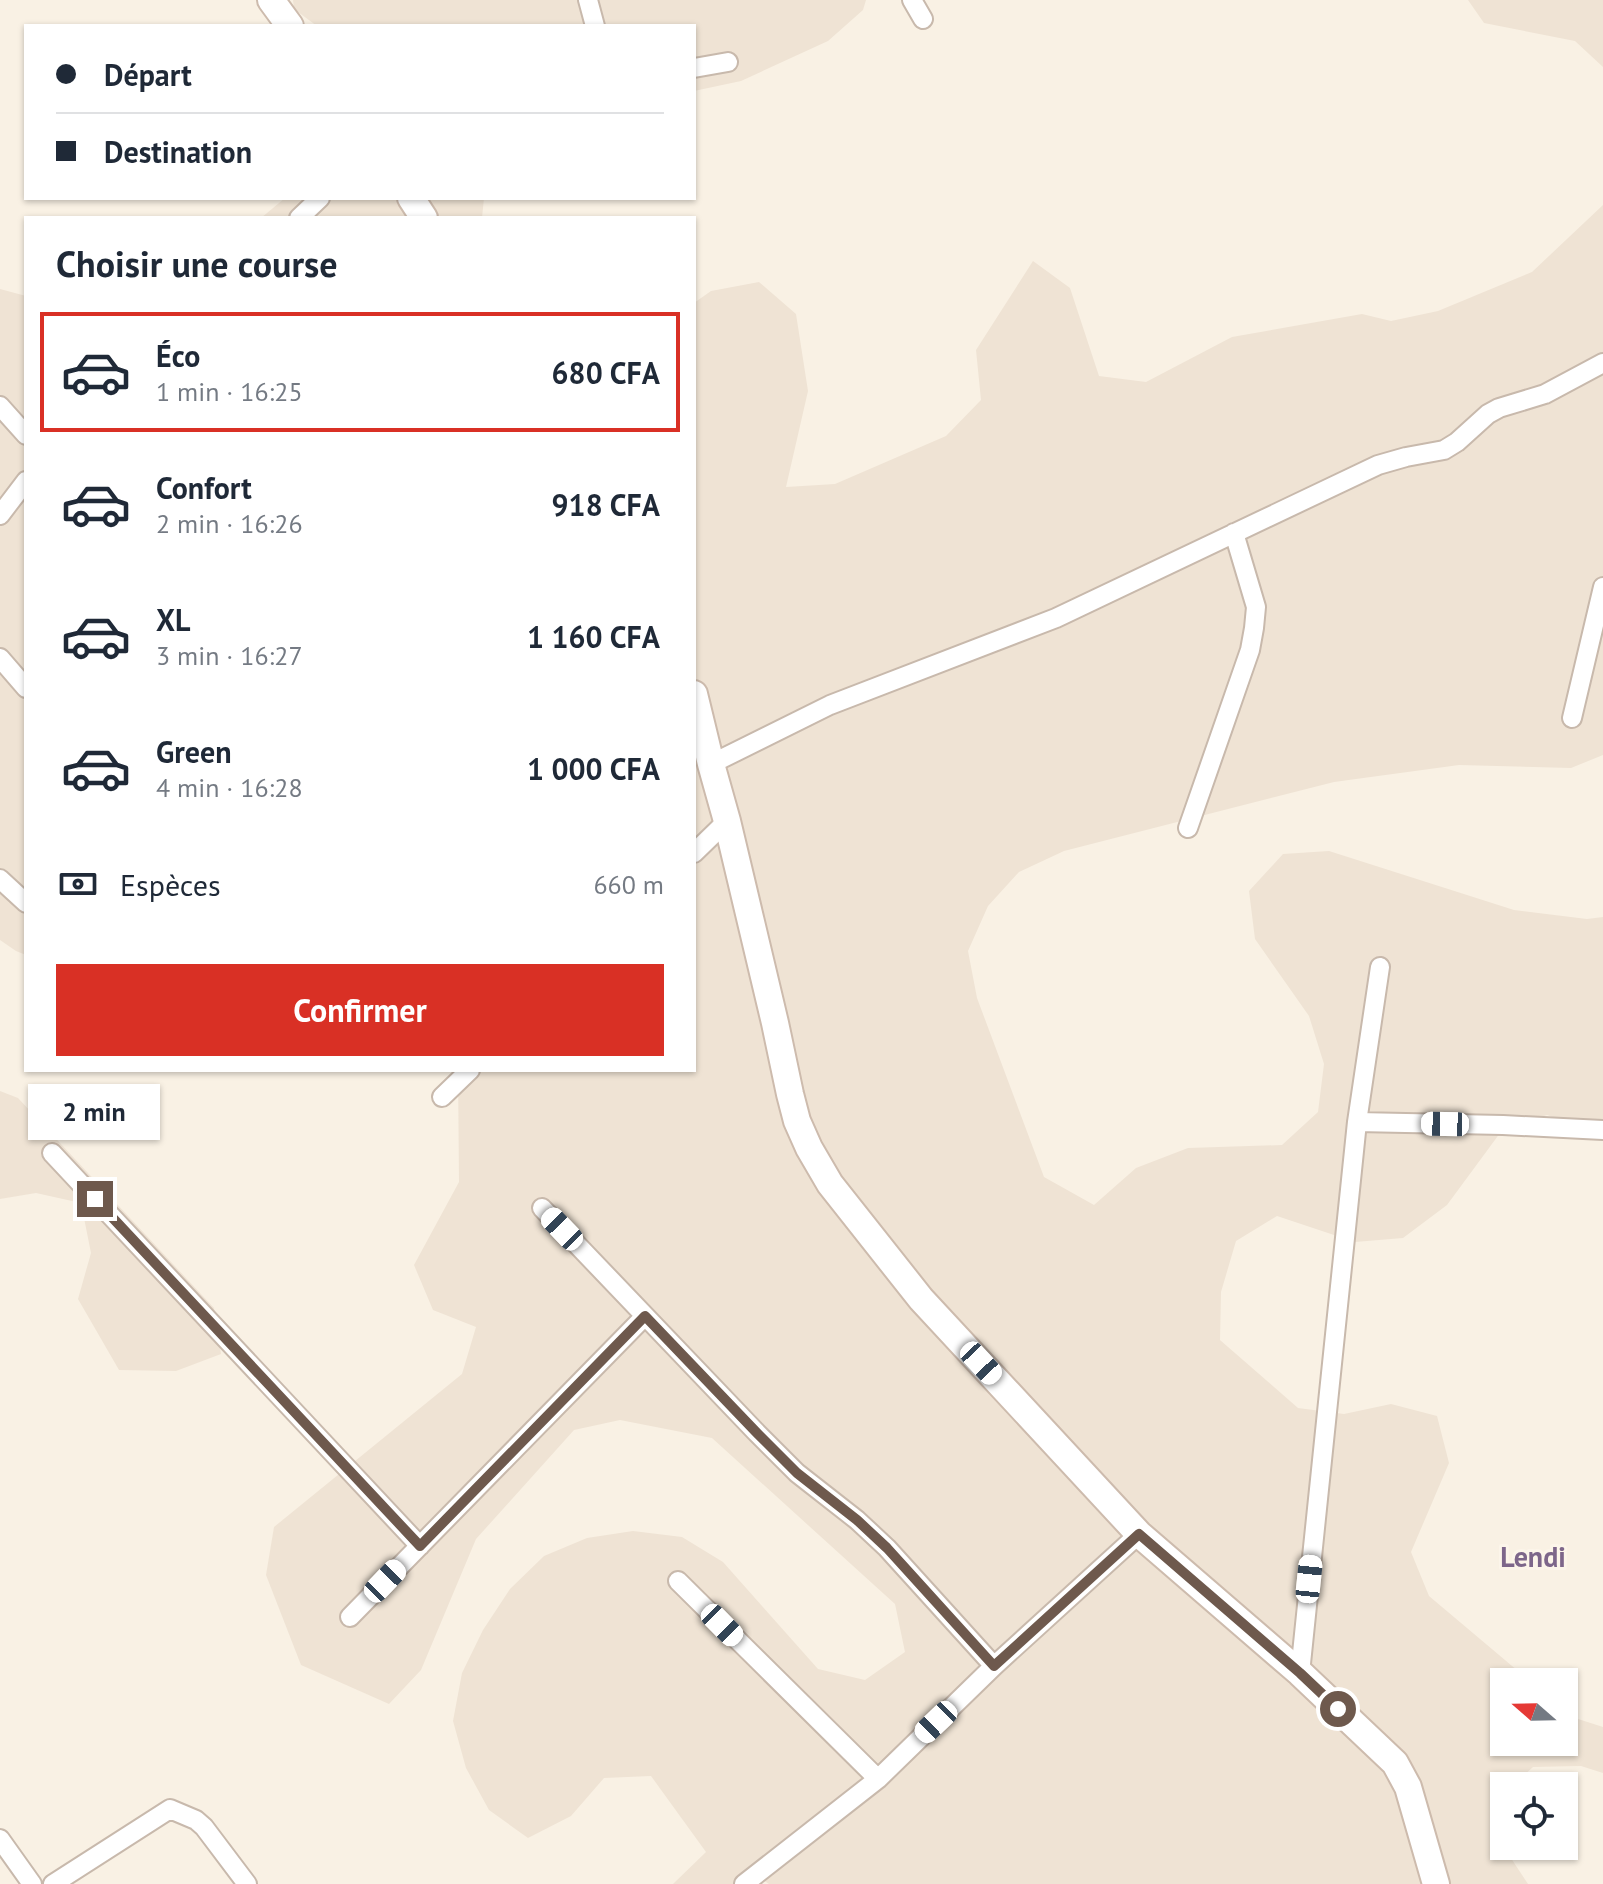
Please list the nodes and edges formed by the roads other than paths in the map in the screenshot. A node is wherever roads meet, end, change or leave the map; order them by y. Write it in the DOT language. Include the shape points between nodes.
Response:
graph roads {
  1 [pos="271,0"];
  2 [pos="588,0"];
  3 [pos="912,0"];
  4 [pos="923,19"];
  5 [pos="289,24"];
  6 [pos="594,24"];
  7 [pos="728,62"];
  8 [pos="696,68"];
  9 [pos="318,200"];
  10 [pos="301,216"];
  11 [pos="1603,363"];
  12 [pos="0,406"];
  13 [pos="24,433"];
  14 [pos="24,484"];
  15 [pos="0,515"];
  16 [pos="1234,533"];
  17 [pos="1603,587"];
  18 [pos="0,658"];
  19 [pos="24,686"];
  20 [pos="696,702"];
  21 [pos="1572,718"];
  22 [pos="711,764"];
  23 [pos="727,821"];
  24 [pos="1188,828"];
  25 [pos="696,851"];
  26 [pos="0,879"];
  27 [pos="24,901"];
  28 [pos="1380,967"];
  29 [pos="468,1072"];
  30 [pos="442,1097"];
  31 [pos="1357,1122"];
  32 [pos="1603,1130"];
  33 [pos="52,1153"];
  34 [pos="542,1208"];
  35 [pos="645,1316"];
  36 [pos="1139,1534"];
  37 [pos="420,1546"];
  38 [pos="678,1581"];
  39 [pos="350,1617"];
  40 [pos="994,1666"];
  41 [pos="1300,1673"];
  42 [pos="878,1779"];
  43 [pos="0,1839"];
  44 [pos="32,1884"];
  45 [pos="53,1884"];
  46 [pos="247,1884"];
  47 [pos="744,1884"];
  48 [pos="1436,1884"];
  1 -- 5 [label="main road"];
  2 -- 6 [label="street"];
  3 -- 4 [label="street"];
  7 -- 8 [label="street"];
  9 -- 10 [label="street"];
  11 -- 16 [label="street" via="1545,394 1488,414 1444,450 1378,465"];
  12 -- 13 [label="street"];
  14 -- 15 [label="street"];
  16 -- 22 [label="street" via="1056,618 830,705"];
  16 -- 24 [label="street" via="1256,607 1254,628"];
  17 -- 21 [label="street"];
  18 -- 19 [label="street"];
  20 -- 22 [label="main road"];
  22 -- 23 [label="main road"];
  23 -- 25 [label="street"];
  23 -- 36 [label="main road" via="790,1094 809,1148 830,1184 921,1299"];
  26 -- 27 [label="street"];
  28 -- 31 [label="street"];
  29 -- 30 [label="street"];
  31 -- 32 [label="street"];
  31 -- 41 [label="street"];
  33 -- 37 [label="street"];
  34 -- 35 [label="street"];
  35 -- 37 [label="street"];
  35 -- 40 [label="street" via="797,1473 887,1548"];
  36 -- 40 [label="street"];
  36 -- 41 [label="main road"];
  37 -- 39 [label="street"];
  38 -- 42 [label="street"];
  40 -- 42 [label="street"];
  41 -- 48 [label="main road" via="1395,1763 1408,1787"];
  42 -- 47 [label="street"];
  43 -- 44 [label="street"];
  45 -- 46 [label="street" via="170,1809 204,1827"];
}
